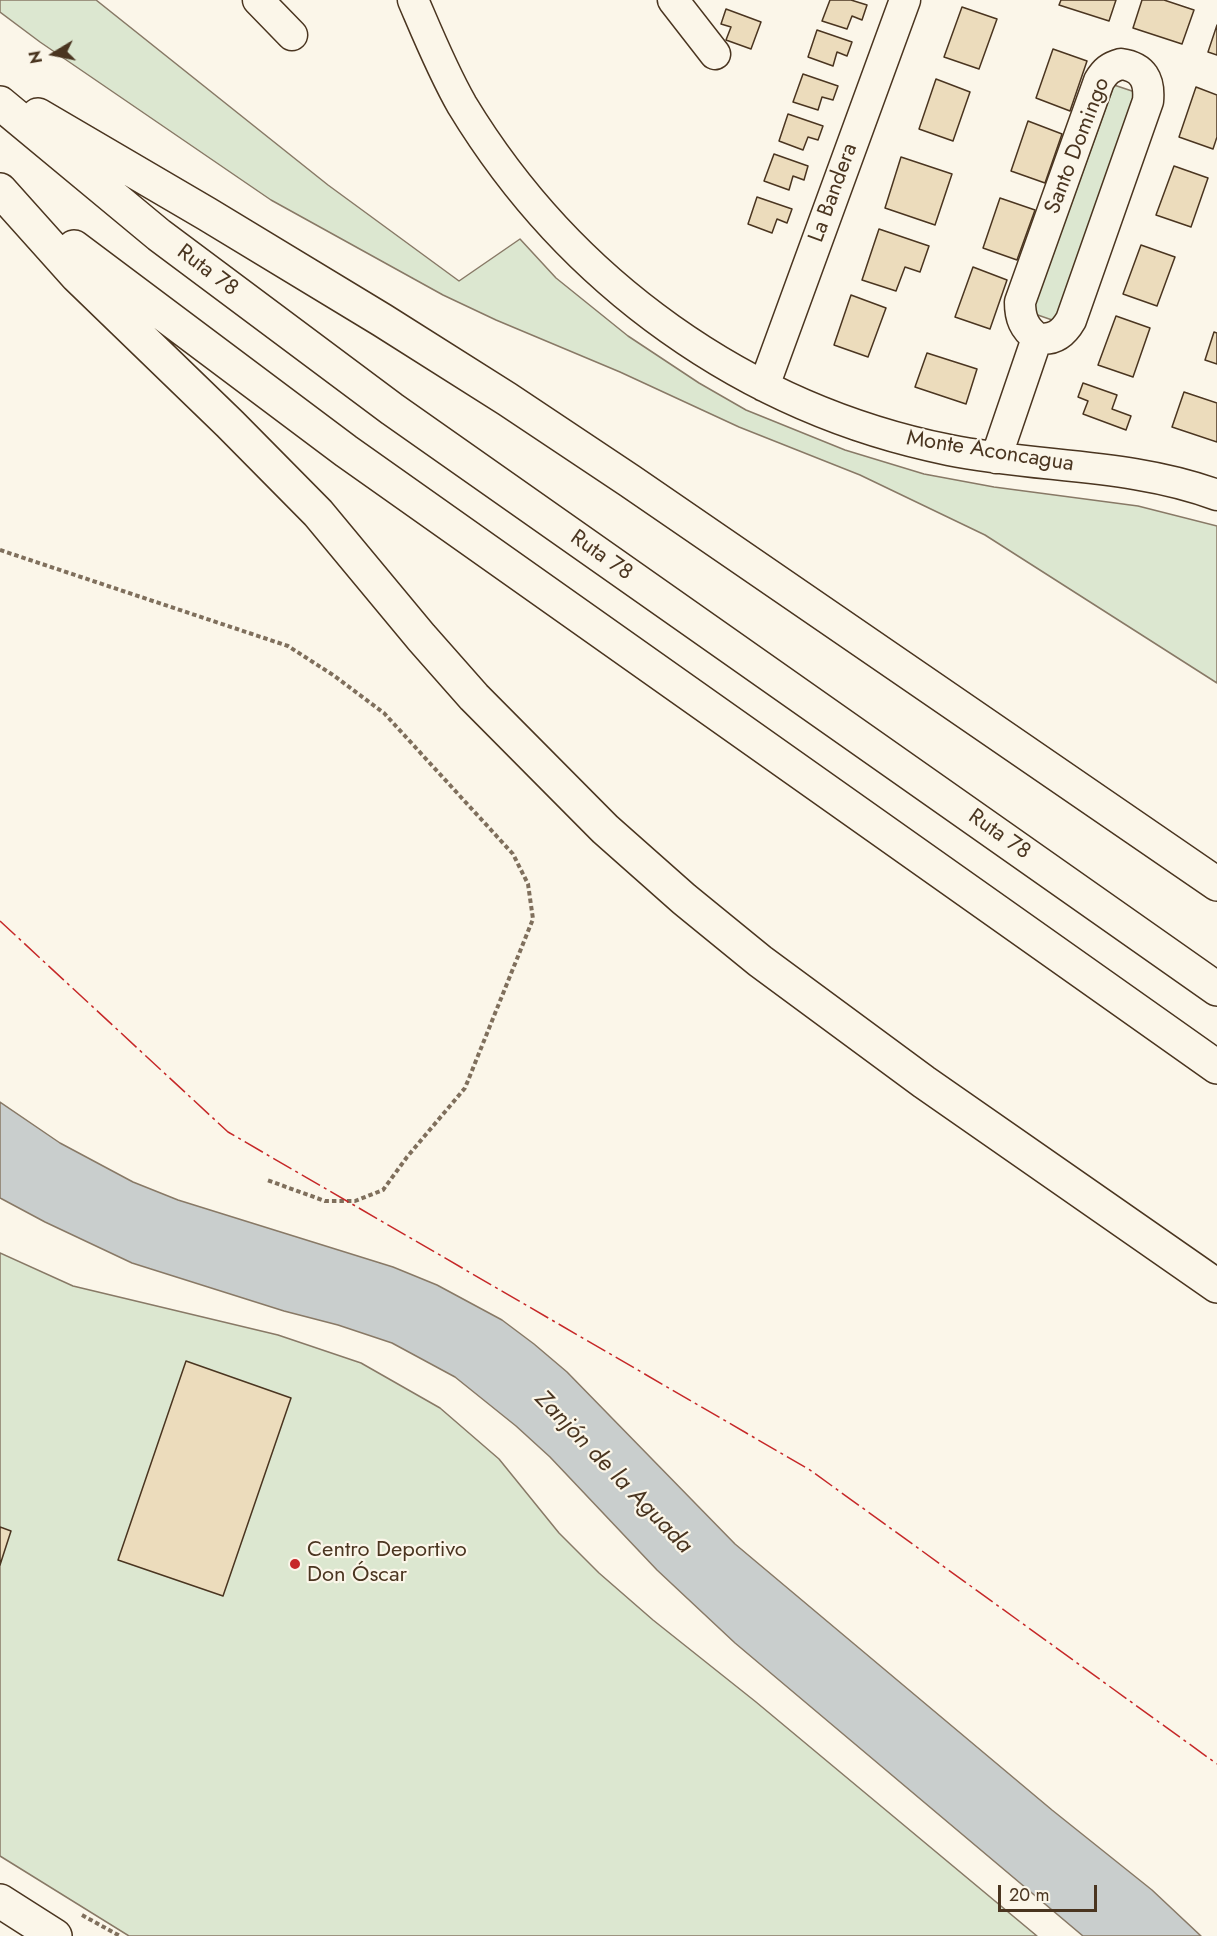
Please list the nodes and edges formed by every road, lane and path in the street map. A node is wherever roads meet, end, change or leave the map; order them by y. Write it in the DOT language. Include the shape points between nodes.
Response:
graph roads {
  1 [pos="258,0"];
  2 [pos="413,0"];
  3 [pos="673,0"];
  4 [pos="905,0"];
  5 [pos="292,35"];
  6 [pos="715,54"];
  7 [pos="0,93"];
  8 [pos="0,103"];
  9 [pos="0,189"];
  10 [pos="1037,338"];
  11 [pos="764,386"];
  12 [pos="996,458"];
  13 [pos="1217,495"];
  14 [pos="0,550"];
  15 [pos="1217,884"];
  16 [pos="1217,988"];
  17 [pos="1217,1067"];
  18 [pos="267,1180"];
  19 [pos="1217,1286"];
  20 [pos="0,1901"];
  21 [pos="55,1936"];
  1 -- 5 [label="street"];
  2 -- 11 [label="street, Monte Aconcagua" via="462,104 528,196 578,251 630,300 674,333"];
  3 -- 6 [label="street"];
  4 -- 11 [label="street, La Bandera"];
  7 -- 15 [label="main road" via="207,214 507,399"];
  8 -- 16 [label="main road, Ruta 78" via="159,235 392,409"];
  9 -- 17 [label="main road" via="108,275 346,451"];
  9 -- 19 [label="main road" via="77,276 318,513 474,697 605,828 760,961 924,1082"];
  10 -- 10 [label="street, Santo Domingo" via="1058,336 1071,320 1148,101 1146,80 1132,65 1112,67 1099,81 1020,302 1024,325"];
  10 -- 12 [label="street"];
  11 -- 12 [label="street, Monte Aconcagua" via="857,426 917,443"];
  12 -- 13 [label="street, Monte Aconcagua" via="1167,480"];
  14 -- 18 [label="path" via="288,646 384,713 513,854 528,884 533,919 465,1089 383,1190 355,1201 325,1201"];
  20 -- 21 [label="main road"];
}
